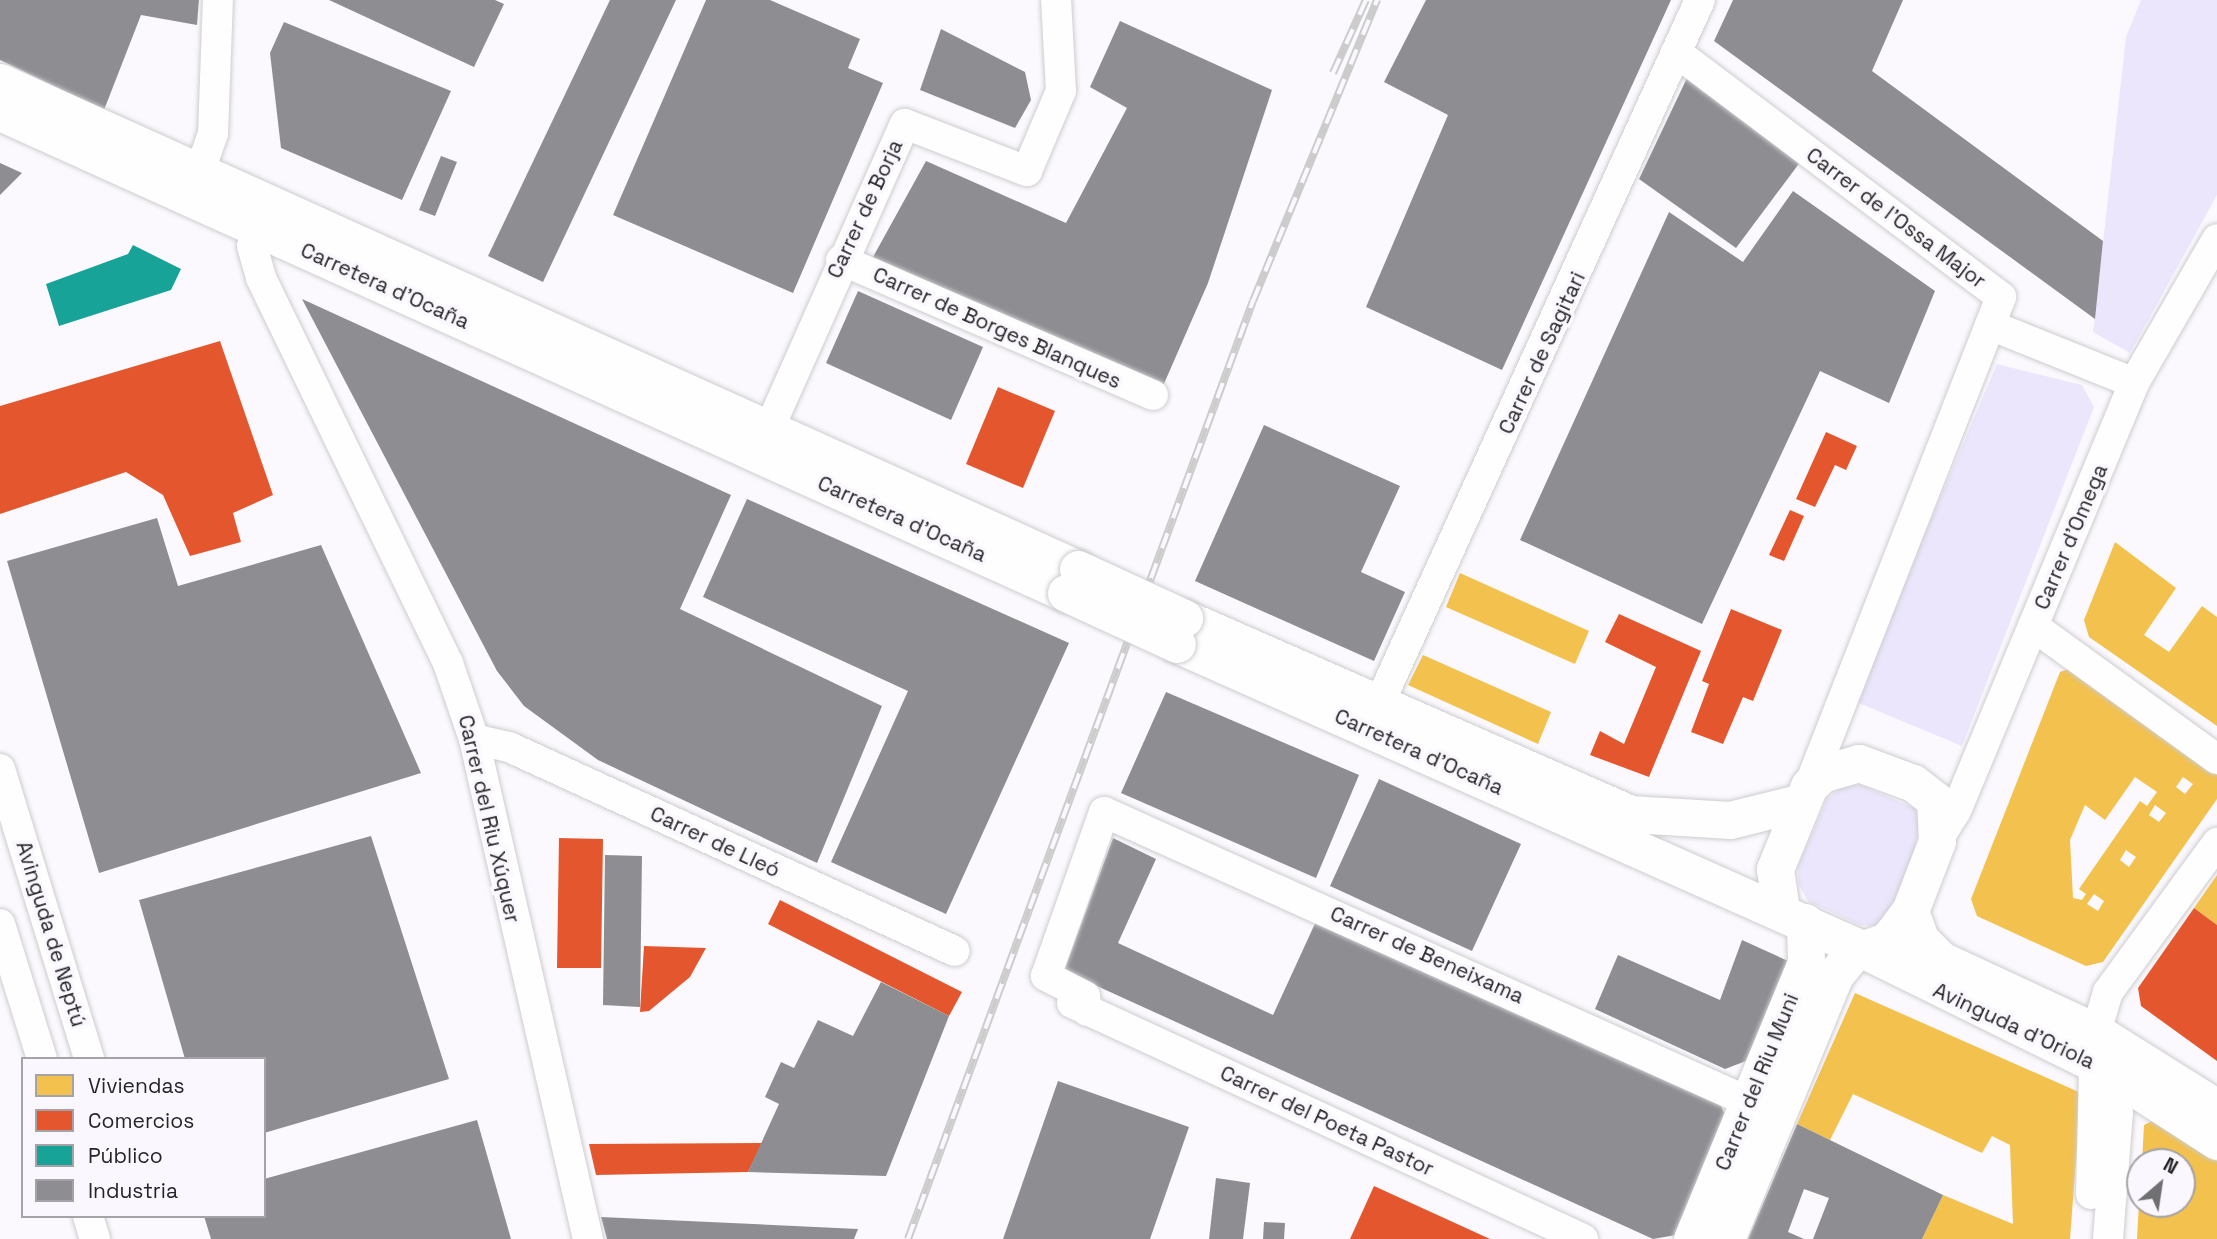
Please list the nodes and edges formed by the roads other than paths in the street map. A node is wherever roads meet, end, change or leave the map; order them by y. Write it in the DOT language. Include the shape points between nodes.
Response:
graph roads {
  1 [pos="218,0"];
  2 [pos="1056,0"];
  3 [pos="1700,0"];
  4 [pos="1676,52"];
  5 [pos="0,82"];
  6 [pos="0,112"];
  7 [pos="200,171"];
  8 [pos="259,229"];
  9 [pos="2217,239"];
  10 [pos="841,260"];
  11 [pos="1990,325"];
  12 [pos="2134,383"];
  13 [pos="1153,396"];
  14 [pos="769,429"];
  15 [pos="782,466"];
  16 [pos="1072,581"];
  17 [pos="2034,626"];
  18 [pos="1181,631"];
  19 [pos="1379,704"];
  20 [pos="474,739"];
  21 [pos="2217,759"];
  22 [pos="0,769"];
  23 [pos="1806,794"];
  24 [pos="1937,841"];
  25 [pos="2217,843"];
  26 [pos="1910,911"];
  27 [pos="1793,916"];
  28 [pos="0,924"];
  29 [pos="1862,948"];
  30 [pos="955,951"];
  31 [pos="1079,1007"];
  32 [pos="2097,1054"];
  33 [pos="41,1057"];
  34 [pos="88,1057"];
  35 [pos="2130,1101"];
  36 [pos="1749,1102"];
  37 [pos="2217,1108"];
  38 [pos="2217,1141"];
  39 [pos="89,1218"];
  40 [pos="94,1239"];
  41 [pos="588,1239"];
  42 [pos="1583,1239"];
  43 [pos="1692,1239"];
  44 [pos="1726,1239"];
  45 [pos="2089,1239"];
  46 [pos="2108,1239"];
  1 -- 7 [label="street" via="213,134"];
  2 -- 10 [label="street, Carrer de Borja" via="1061,91 1027,171 905,124"];
  3 -- 4 [label="street, Carrer de Sagitari"];
  4 -- 11 [label="street, Carrer de l'Ossa Major" via="2001,298"];
  4 -- 19 [label="street, Carrer de Sagitari" via="1614,201"];
  5 -- 7 [label="main road, Carretera d'Ocaña"];
  6 -- 8 [label="main road, Carretera d'Ocaña"];
  7 -- 14 [label="main road, Carretera d'Ocaña"];
  8 -- 15 [label="main road, Carretera d'Ocaña"];
  8 -- 20 [label="street, Carrer del Riu Xúquer" via="252,246 261,278 448,663"];
  9 -- 12 [label="street, Carrer d'Omega"];
  10 -- 13 [label="street, Carrer de Borges Blanques"];
  10 -- 14 [label="street, Carrer de Borja"];
  11 -- 12 [label="street"];
  11 -- 23 [label="street"];
  12 -- 17 [label="street, Carrer d'Omega"];
  14 -- 15 [label="street"];
  14 -- 16 [label="main road, Carretera d'Ocaña"];
  15 -- 16 [label="main road, Carretera d'Ocaña"];
  16 -- 18 [label="main road, Carretera d'Ocaña, bridge"];
  17 -- 21 [label="street"];
  17 -- 24 [label="street, Carrer d'Omega"];
  18 -- 19 [label="main road, Carretera d'Ocaña"];
  18 -- 27 [label="main road, Carretera d'Ocaña"];
  19 -- 23 [label="main road, Carretera d'Ocaña" via="1630,814 1730,820"];
  20 -- 30 [label="street, Carrer de Lleó" via="509,747"];
  20 -- 41 [label="street, Carrer del Riu Xúquer"];
  22 -- 34 [label="street, Avinguda de Neptú"];
  23 -- 24 [label="main road, Carrer d'Omega" via="1837,766 1859,763 1893,774 1935,800"];
  23 -- 27 [label="main road" via="1775,869"];
  24 -- 26 [label="main road, Carrer d'Omega"];
  25 -- 32 [label="street" via="2108,992"];
  26 -- 29 [label="main road, Carrer d'Omega" via="1888,940"];
  26 -- 32 [label="main road, Avinguda d'Oriola" via="1920,939 1941,960"];
  27 -- 29 [label="main road, Avinguda d'Oriola"];
  27 -- 36 [label="main road, Carrer del Riu Muni" via="1806,962"];
  28 -- 33 [label="street"];
  29 -- 32 [label="main road, Avinguda d'Oriola"];
  29 -- 44 [label="main road, Carrer del Riu Muni" via="1835,975"];
  31 -- 36 [label="street, Carrer de Beneixama" via="1085,996 1046,976 1104,813"];
  31 -- 42 [label="street, Carrer del Poeta Pastor"];
  32 -- 35 [label="main road, Avinguda d'Oriola"];
  32 -- 37 [label="main road, Avinguda d'Oriola"];
  32 -- 45 [label="street"];
  35 -- 38 [label="main road, Avinguda d'Oriola"];
  35 -- 46 [label="street"];
  36 -- 43 [label="main road, Carrer del Riu Muni"];
  39 -- 40 [label="street"];
}
